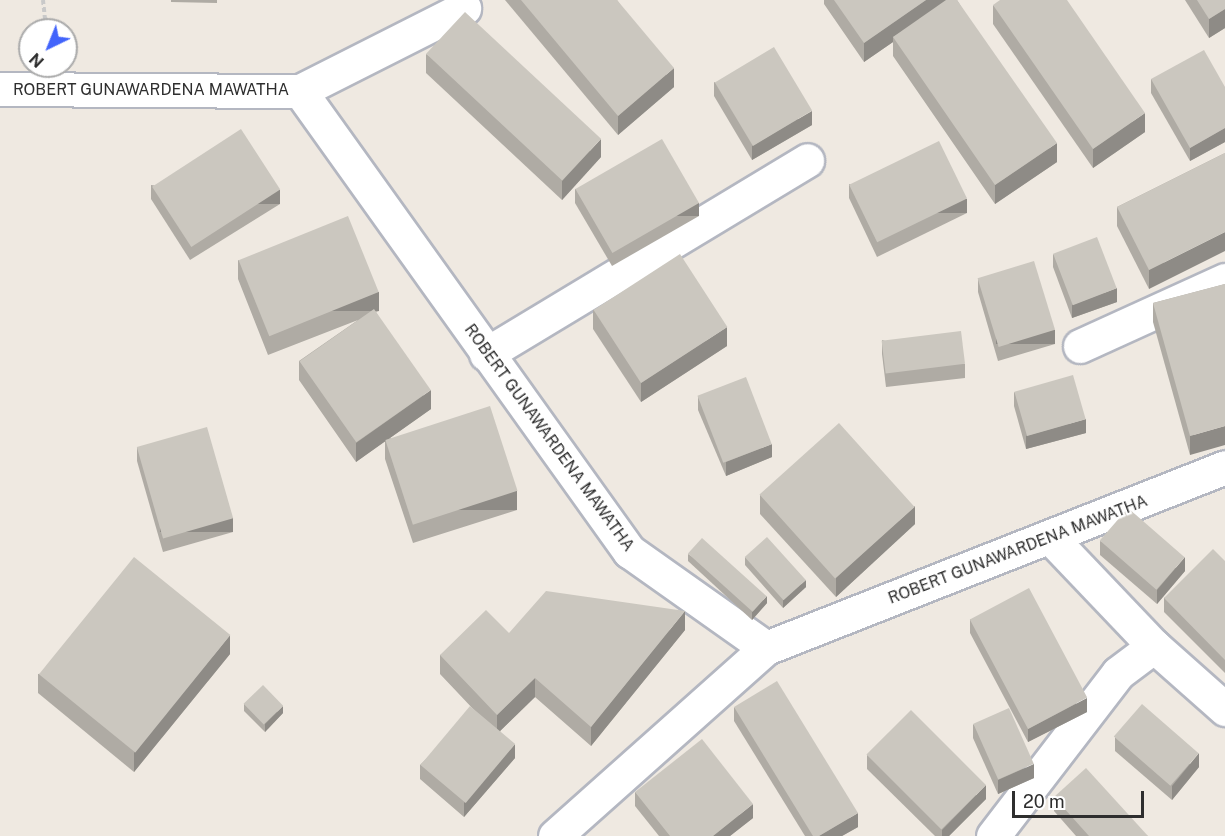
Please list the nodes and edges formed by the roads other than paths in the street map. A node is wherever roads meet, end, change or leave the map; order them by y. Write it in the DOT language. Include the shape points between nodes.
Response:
graph roads {
  1 [pos="464,8"];
  2 [pos="0,89"];
  3 [pos="300,91"];
  4 [pos="807,159"];
  5 [pos="1225,280"];
  6 [pos="1080,346"];
  7 [pos="486,354"];
  8 [pos="1225,467"];
  9 [pos="1051,538"];
  10 [pos="1154,646"];
  11 [pos="766,648"];
  12 [pos="1225,709"];
  13 [pos="565,833"];
  14 [pos="993,836"];
  1 -- 3 [label="street"];
  2 -- 3 [label="street, ROBERT GUNAWARDENA MAWATHA"];
  3 -- 7 [label="street, ROBERT GUNAWARDENA MAWATHA"];
  4 -- 7 [label="street"];
  5 -- 6 [label="street"];
  7 -- 11 [label="street, ROBERT GUNAWARDENA MAWATHA" via="629,551"];
  8 -- 9 [label="street, ROBERT GUNAWARDENA MAWATHA"];
  9 -- 10 [label="street"];
  9 -- 11 [label="street, ROBERT GUNAWARDENA MAWATHA"];
  10 -- 12 [label="street"];
  10 -- 14 [label="street" via="1118,673"];
  11 -- 13 [label="street"];
}
